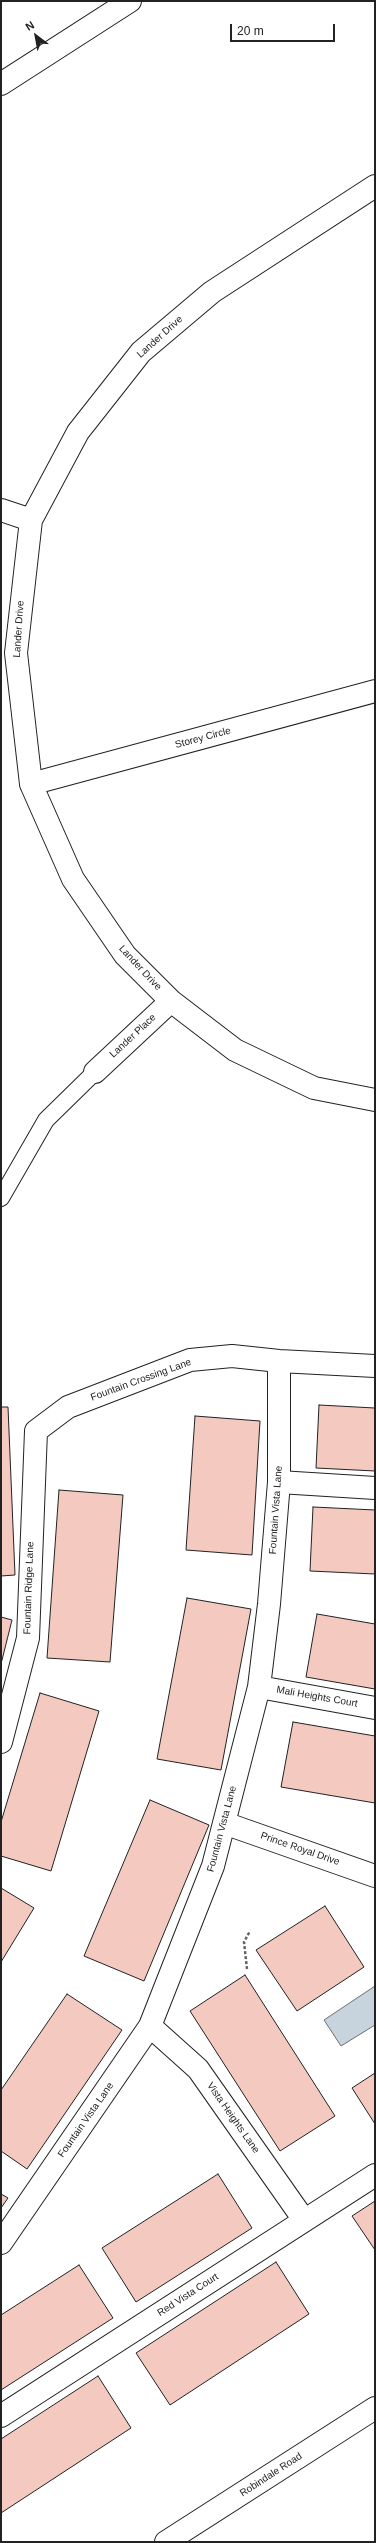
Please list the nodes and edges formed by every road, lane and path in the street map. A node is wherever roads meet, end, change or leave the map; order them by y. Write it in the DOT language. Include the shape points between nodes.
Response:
graph roads {
  1 [pos="130,1"];
  2 [pos="1,84"];
  3 [pos="375,186"];
  4 [pos="1,510"];
  5 [pos="31,520"];
  6 [pos="375,691"];
  7 [pos="31,784"];
  8 [pos="171,1001"];
  9 [pos="95,1072"];
  10 [pos="375,1100"];
  11 [pos="1,1198"];
  12 [pos="279,1361"];
  13 [pos="375,1366"];
  14 [pos="36,1431"];
  15 [pos="279,1482"];
  16 [pos="375,1488"];
  17 [pos="259,1687"];
  18 [pos="375,1708"];
  19 [pos="1,1742"];
  20 [pos="224,1823"];
  21 [pos="375,1876"];
  22 [pos="250,1931"];
  23 [pos="247,1969"];
  24 [pos="150,2026"];
  25 [pos="375,2175"];
  26 [pos="304,2220"];
  27 [pos="1,2243"];
  28 [pos="375,2408"];
  29 [pos="1,2416"];
  30 [pos="166,2542"];
  1 -- 2 [label="street"];
  3 -- 5 [label="street, Lander Drive" via="212,292 141,352 78,432"];
  4 -- 5 [label="street"];
  5 -- 7 [label="street, Lander Drive" via="16,653"];
  6 -- 7 [label="street, Storey Circle"];
  7 -- 8 [label="street, Lander Drive" via="72,879 125,955"];
  8 -- 9 [label="street, Lander Place"];
  8 -- 10 [label="street, Lander Drive" via="236,1050 314,1088"];
  9 -- 11 [label="lane" via="46,1120"];
  12 -- 13 [label="street, Fountain Crossing Lane"];
  12 -- 14 [label="street, Fountain Crossing Lane" via="232,1356 190,1360 68,1407"];
  12 -- 15 [label="street, Fountain Vista Lane"];
  14 -- 19 [label="street, Fountain Ridge Lane" via="28,1638"];
  15 -- 16 [label="street"];
  15 -- 17 [label="street, Fountain Vista Lane"];
  17 -- 18 [label="street, Mali Heights Court"];
  17 -- 20 [label="street, Fountain Vista Lane"];
  20 -- 21 [label="street, Prince Royal Drive"];
  20 -- 24 [label="street, Fountain Vista Lane" via="213,1866"];
  22 -- 23 [label="path" via="244,1942"];
  24 -- 26 [label="street, Vista Heights Lane" via="198,2069"];
  24 -- 27 [label="street, Fountain Vista Lane"];
  25 -- 26 [label="street, Red Vista Court"];
  26 -- 29 [label="street, Red Vista Court"];
  28 -- 30 [label="street, Robindale Road"];
}
